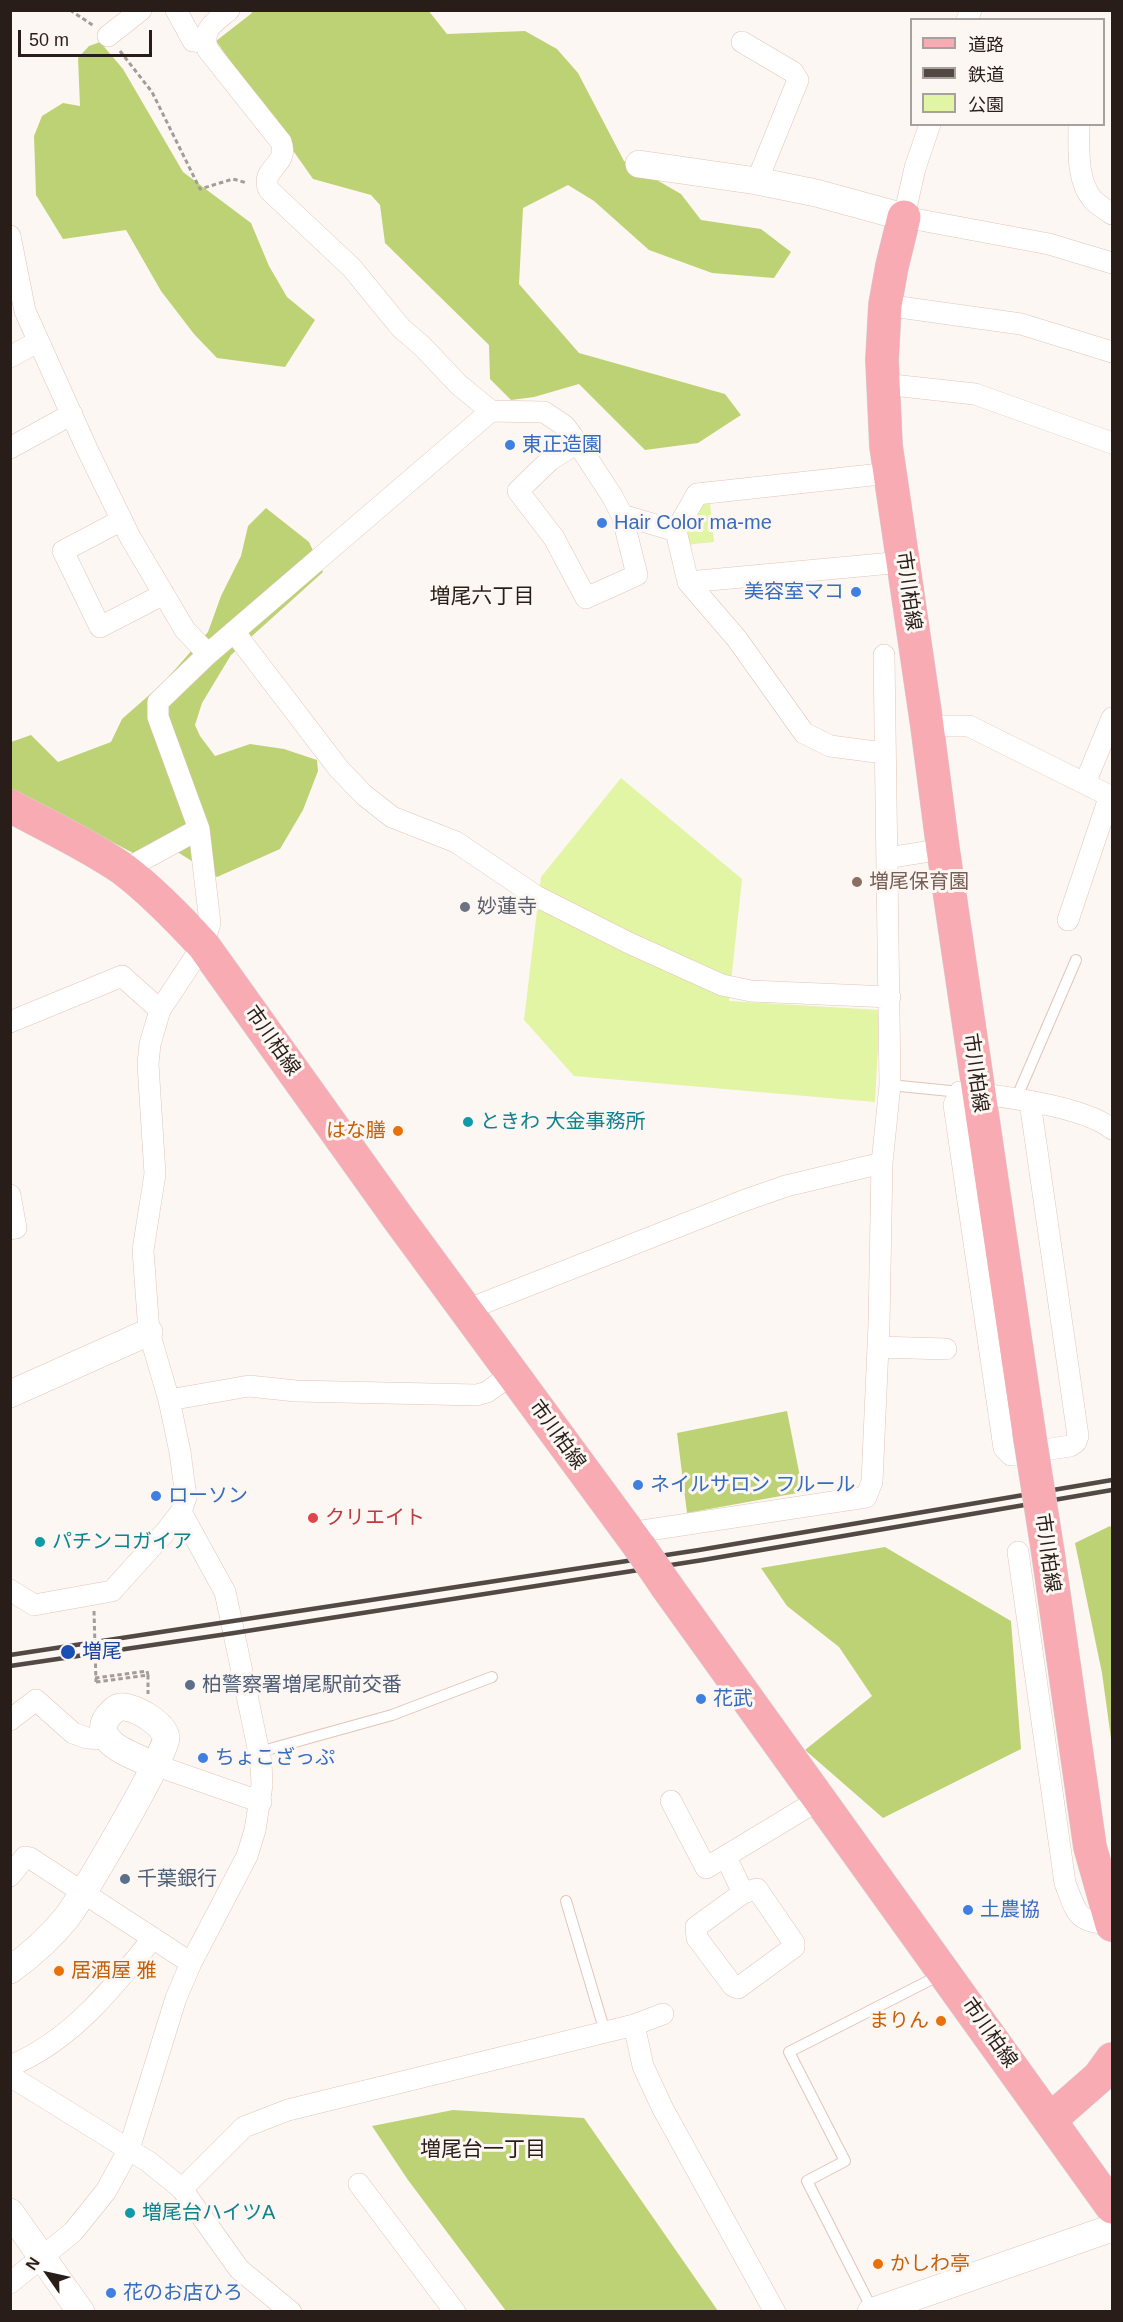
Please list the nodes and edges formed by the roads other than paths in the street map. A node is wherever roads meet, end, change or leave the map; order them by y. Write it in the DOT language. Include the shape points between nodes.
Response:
graph roads {
  1 [pos="141,10"];
  2 [pos="176,10"];
  3 [pos="229,10"];
  4 [pos="108,36"];
  5 [pos="205,42"];
  6 [pos="742,42"];
  7 [pos="929,126"];
  8 [pos="1079,126"];
  9 [pos="639,165"];
  10 [pos="757,181"];
  11 [pos="1113,214"];
  12 [pos="904,217"];
  13 [pos="10,236"];
  14 [pos="1113,263"];
  15 [pos="885,305"];
  16 [pos="37,342"];
  17 [pos="1113,352"];
  18 [pos="10,357"];
  19 [pos="883,384"];
  20 [pos="491,411"];
  21 [pos="72,414"];
  22 [pos="577,443"];
  23 [pos="1113,443"];
  24 [pos="10,448"];
  25 [pos="890,473"];
  26 [pos="622,515"];
  27 [pos="122,520"];
  28 [pos="676,531"];
  29 [pos="903,562"];
  30 [pos="688,582"];
  31 [pos="164,594"];
  32 [pos="235,633"];
  33 [pos="208,654"];
  34 [pos="884,655"];
  35 [pos="1113,718"];
  36 [pos="927,726"];
  37 [pos="884,753"];
  38 [pos="1085,783"];
  39 [pos="1111,796"];
  40 [pos="10,806"];
  41 [pos="199,829"];
  42 [pos="943,849"];
  43 [pos="886,858"];
  44 [pos="124,870"];
  45 [pos="1068,920"];
  46 [pos="203,945"];
  47 [pos="1076,960"];
  48 [pos="890,997"];
  49 [pos="160,1010"];
  50 [pos="10,1022"];
  51 [pos="890,1085"];
  52 [pos="969,1093"];
  53 [pos="1023,1101"];
  54 [pos="1113,1129"];
  55 [pos="882,1163"];
  56 [pos="10,1195"];
  57 [pos="10,1229"];
  58 [pos="466,1310"];
  59 [pos="149,1332"];
  60 [pos="878,1347"];
  61 [pos="946,1349"];
  62 [pos="512,1374"];
  63 [pos="10,1394"];
  64 [pos="169,1400"];
  65 [pos="181,1512"];
  66 [pos="634,1540"];
  67 [pos="10,1590"];
  68 [pos="492,1677"];
  69 [pos="10,1720"];
  70 [pos="106,1738"];
  71 [pos="259,1752"];
  72 [pos="155,1765"];
  73 [pos="820,1799"];
  74 [pos="671,1801"];
  75 [pos="261,1802"];
  76 [pos="726,1857"];
  77 [pos="10,1876"];
  78 [pos="83,1893"];
  79 [pos="743,1893"];
  80 [pos="566,1901"];
  81 [pos="1113,1925"];
  82 [pos="153,1938"];
  83 [pos="191,1963"];
  84 [pos="10,1970"];
  85 [pos="946,1972"];
  86 [pos="663,2014"];
  87 [pos="634,2025"];
  88 [pos="605,2032"];
  89 [pos="1113,2059"];
  90 [pos="10,2066"];
  91 [pos="10,2076"];
  92 [pos="1050,2120"];
  93 [pos="129,2149"];
  94 [pos="359,2184"];
  95 [pos="182,2188"];
  96 [pos="1113,2207"];
  97 [pos="10,2212"];
  98 [pos="1113,2229"];
  99 [pos="42,2256"];
  100 [pos="10,2283"];
  101 [pos="926,2303"];
  102 [pos="872,2311"];
  103 [pos="81,2312"];
  104 [pos="291,2312"];
  105 [pos="455,2312"];
  106 [pos="775,2312"];
  1 -- 4 [label="street"];
  2 -- 5 [label="street" via="193,41"];
  3 -- 5 [label="street" via="208,29"];
  5 -- 20 [label="street" via="284,150 267,177 269,190 352,268 401,328"];
  6 -- 10 [label="street" via="793,72 798,80"];
  7 -- 12 [label="street"];
  8 -- 11 [label="street" via="1079,161 1086,188 1093,200"];
  9 -- 10 [label="street"];
  10 -- 12 [label="street"];
  12 -- 14 [label="street" via="1048,244"];
  12 -- 15 [label="main road, 市川柏線"];
  13 -- 16 [label="street" via="25,311"];
  15 -- 17 [label="street" via="1021,324"];
  15 -- 19 [label="main road, 市川柏線"];
  16 -- 18 [label="street"];
  16 -- 21 [label="street"];
  19 -- 23 [label="street" via="975,393"];
  19 -- 25 [label="main road, 市川柏線"];
  20 -- 22 [label="street" via="544,412 565,426"];
  20 -- 32 [label="street"];
  21 -- 24 [label="street"];
  21 -- 27 [label="street"];
  22 -- 26 [label="street"];
  22 -- 26 [label="street" via="550,460 519,491 554,538 586,598 637,575"];
  25 -- 28 [label="street" via="697,494"];
  25 -- 29 [label="main road, 市川柏線"];
  26 -- 28 [label="street"];
  27 -- 31 [label="street"];
  27 -- 31 [label="street" via="63,551 100,627"];
  28 -- 30 [label="street"];
  29 -- 30 [label="street"];
  29 -- 36 [label="main road, 市川柏線"];
  30 -- 37 [label="street" via="737,639 804,733 830,746"];
  31 -- 33 [label="street" via="185,630"];
  32 -- 33 [label="street"];
  32 -- 48 [label="street" via="339,769 392,817 456,842 536,896 722,985 751,991"];
  33 -- 41 [label="street" via="158,702 158,717"];
  34 -- 37 [label="street"];
  35 -- 38 [label="street"];
  36 -- 38 [label="street" via="969,726"];
  36 -- 42 [label="main road, 市川柏線"];
  37 -- 43 [label="street"];
  38 -- 39 [label="street"];
  39 -- 45 [label="street"];
  40 -- 44 [label="main road, 市川柏線"];
  41 -- 44 [label="street"];
  41 -- 46 [label="street" via="210,923"];
  42 -- 43 [label="street"];
  42 -- 52 [label="main road, 市川柏線"];
  43 -- 48 [label="street"];
  44 -- 46 [label="main road, 市川柏線"];
  46 -- 49 [label="street"];
  46 -- 58 [label="main road, 市川柏線"];
  47 -- 53 [label="lane"];
  48 -- 51 [label="street"];
  49 -- 50 [label="street" via="122,976"];
  49 -- 59 [label="street" via="148,1064 155,1174 143,1250"];
  51 -- 52 [label="lane"];
  51 -- 55 [label="street"];
  52 -- 53 [label="street"];
  52 -- 53 [label="street" via="954,1105 954,1116 1004,1448 1011,1455 1070,1446 1078,1436"];
  52 -- 81 [label="main road, 市川柏線, bridge" via="1029,1432 1033,1552 1090,1847"];
  53 -- 54 [label="street" via="1086,1114"];
  55 -- 58 [label="street" via="786,1186 743,1201"];
  55 -- 60 [label="street"];
  56 -- 57 [label="street" via="16,1228"];
  58 -- 62 [label="main road, 市川柏線"];
  59 -- 63 [label="street"];
  59 -- 64 [label="street"];
  60 -- 61 [label="street"];
  60 -- 66 [label="street" via="872,1482 866,1497"];
  62 -- 64 [label="street" via="477,1395 296,1391 249,1386"];
  62 -- 66 [label="main road, 市川柏線"];
  64 -- 65 [label="street" via="186,1497"];
  65 -- 67 [label="street" via="112,1592 34,1605"];
  65 -- 71 [label="street" via="225,1593"];
  66 -- 73 [label="main road, 市川柏線, bridge"];
  68 -- 71 [label="lane" via="392,1715"];
  69 -- 70 [label="street" via="36,1700 74,1733"];
  70 -- 72 [label="street" via="134,1757"];
  70 -- 72 [label="street" via="104,1725 111,1712 131,1708 165,1732 164,1747"];
  71 -- 75 [label="street"];
  72 -- 75 [label="street"];
  72 -- 78 [label="street"];
  73 -- 76 [label="street"];
  73 -- 85 [label="main road, 市川柏線"];
  74 -- 76 [label="street" via="706,1868"];
  75 -- 83 [label="street" via="247,1856"];
  76 -- 79 [label="street"];
  77 -- 78 [label="street" via="25,1857 30,1858"];
  78 -- 82 [label="street"];
  78 -- 84 [label="street" via="32,1954"];
  79 -- 79 [label="street" via="757,1889 794,1947 738,1988 697,1938 696,1927"];
  80 -- 88 [label="lane"];
  82 -- 83 [label="street"];
  82 -- 90 [label="street" via="72,2029"];
  83 -- 93 [label="street" via="176,1998"];
  85 -- 92 [label="main road, 市川柏線"];
  85 -- 102 [label="lane" via="789,2052 845,2161 807,2181"];
  86 -- 87 [label="street"];
  87 -- 88 [label="street"];
  87 -- 106 [label="street" via="643,2066 663,2109"];
  88 -- 95 [label="street" via="288,2110 244,2127"];
  89 -- 92 [label="main road" via="1099,2077"];
  91 -- 93 [label="street"];
  92 -- 96 [label="main road, 市川柏線"];
  93 -- 95 [label="street"];
  93 -- 99 [label="street" via="105,2191 73,2232"];
  94 -- 105 [label="street"];
  95 -- 104 [label="street" via="239,2269"];
  97 -- 99 [label="street"];
  98 -- 101 [label="street"];
  99 -- 100 [label="street"];
  99 -- 103 [label="street"];
  101 -- 102 [label="street"];
}
